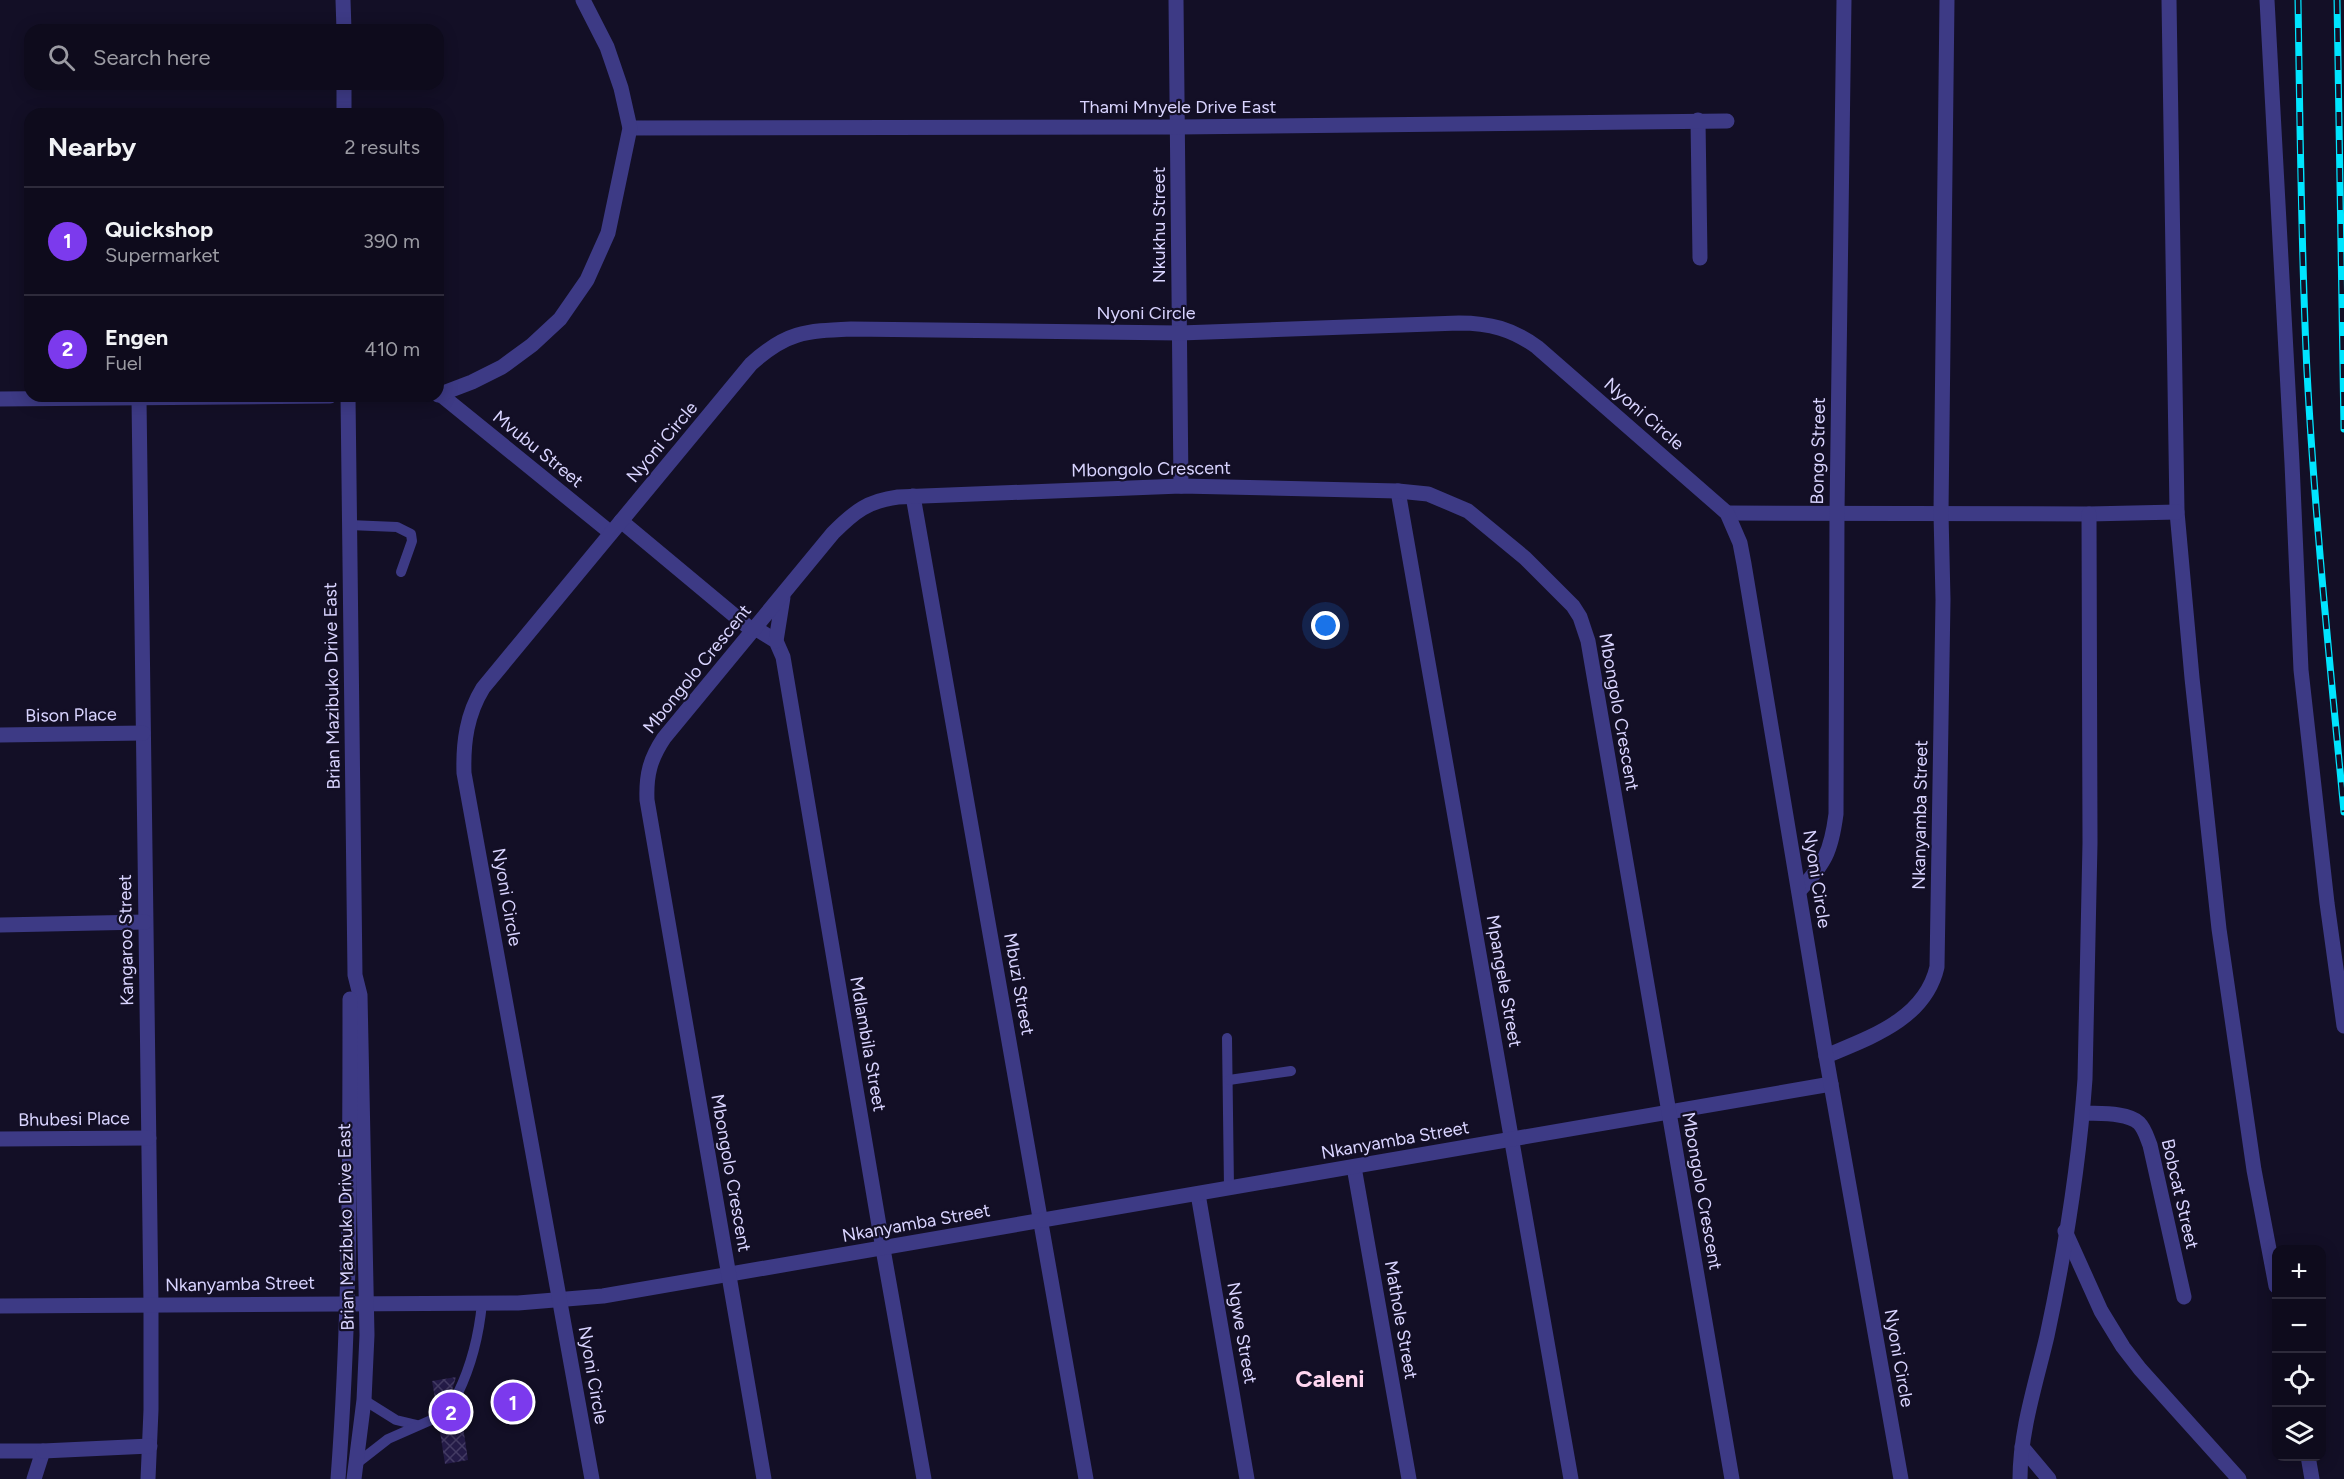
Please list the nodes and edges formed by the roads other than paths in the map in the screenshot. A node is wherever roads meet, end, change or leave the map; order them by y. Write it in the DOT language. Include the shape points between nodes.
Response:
graph roads {
  1 [pos="343,0"];
  2 [pos="583,0"];
  3 [pos="1176,0"];
  4 [pos="1844,0"];
  5 [pos="1947,0"];
  6 [pos="2169,0"];
  7 [pos="2267,0"];
  8 [pos="344,24"];
  9 [pos="344,90"];
  10 [pos="344,108"];
  11 [pos="1698,120"];
  12 [pos="1727,121"];
  13 [pos="1178,127"];
  14 [pos="630,128"];
  15 [pos="1700,258"];
  16 [pos="1180,333"];
  17 [pos="444,393"];
  18 [pos="0,399"];
  19 [pos="24,399"];
  20 [pos="444,399"];
  21 [pos="139,402"];
  22 [pos="348,402"];
  23 [pos="1181,486"];
  24 [pos="1398,491"];
  25 [pos="913,496"];
  26 [pos="1837,512"];
  27 [pos="2177,512"];
  28 [pos="1727,513"];
  29 [pos="1941,513"];
  30 [pos="2089,514"];
  31 [pos="621,520"];
  32 [pos="349,525"];
  33 [pos="611,533"];
  34 [pos="401,572"];
  35 [pos="783,595"];
  36 [pos="754,629"];
  37 [pos="776,641"];
  38 [pos="143,733"];
  39 [pos="0,735"];
  40 [pos="1799,891"];
  41 [pos="145,922"];
  42 [pos="0,925"];
  43 [pos="355,975"];
  44 [pos="2344,1026"];
  45 [pos="1227,1038"];
  46 [pos="1826,1056"];
  47 [pos="1292,1071"];
  48 [pos="1229,1080"];
  49 [pos="1831,1084"];
  50 [pos="1668,1111"];
  51 [pos="2083,1113"];
  52 [pos="149,1138"];
  53 [pos="0,1139"];
  54 [pos="1512,1139"];
  55 [pos="1354,1167"];
  56 [pos="1229,1188"];
  57 [pos="1198,1194"];
  58 [pos="1041,1221"];
  59 [pos="2066,1231"];
  60 [pos="882,1249"];
  61 [pos="2272,1261"];
  62 [pos="729,1276"];
  63 [pos="2184,1297"];
  64 [pos="560,1301"];
  65 [pos="348,1302"];
  66 [pos="367,1302"];
  67 [pos="482,1303"];
  68 [pos="152,1305"];
  69 [pos="0,1306"];
  70 [pos="458,1394"];
  71 [pos="364,1400"];
  72 [pos="438,1417"];
  73 [pos="417,1425"];
  74 [pos="150,1446"];
  75 [pos="2022,1447"];
  76 [pos="0,1451"];
  77 [pos="44,1451"];
  78 [pos="2309,1461"];
  79 [pos="355,1471"];
  80 [pos="34,1479"];
  81 [pos="148,1479"];
  82 [pos="338,1479"];
  83 [pos="592,1479"];
  84 [pos="764,1479"];
  85 [pos="924,1479"];
  86 [pos="1086,1479"];
  87 [pos="1247,1479"];
  88 [pos="1409,1479"];
  89 [pos="1571,1479"];
  90 [pos="1732,1479"];
  91 [pos="1901,1479"];
  92 [pos="2020,1479"];
  93 [pos="2049,1479"];
  94 [pos="2239,1479"];
  95 [pos="2312,1479"];
  1 -- 8 [label="street"];
  2 -- 14 [label="street" via="607,47"];
  3 -- 13 [label="street, Nkukhu Street"];
  4 -- 26 [label="street, Bongo Street"];
  5 -- 29 [label="street, Nkanyamba Street"];
  6 -- 27 [label="street"];
  7 -- 44 [label="street" via="2301,670"];
  9 -- 10 [label="street"];
  11 -- 12 [label="street, Thami Mnyele Drive East"];
  11 -- 13 [label="street, Thami Mnyele Drive East"];
  11 -- 15 [label="street"];
  13 -- 14 [label="street, Thami Mnyele Drive East"];
  13 -- 16 [label="street, Nkukhu Street"];
  14 -- 17 [label="street" via="608,234 576,298 560,319 517,357"];
  16 -- 23 [label="street, Nkukhu Street"];
  16 -- 28 [label="street, Nyoni Circle" via="1459,322 1506,329 1537,347"];
  16 -- 31 [label="street, Nyoni Circle" via="851,329 794,335 767,349 751,364"];
  18 -- 19 [label="street"];
  20 -- 33 [label="street, Mvubu Street"];
  21 -- 38 [label="street, Kangaroo Street"];
  22 -- 32 [label="street, Brian Mazibuko Drive East"];
  23 -- 24 [label="street, Mbongolo Crescent"];
  23 -- 25 [label="street, Mbongolo Crescent"];
  24 -- 50 [label="street, Mbongolo Crescent" via="1428,494 1468,511 1525,558 1564,595 1580,617 1588,641"];
  24 -- 54 [label="street, Mpangele Street"];
  25 -- 35 [label="street, Mbongolo Crescent" via="883,499 859,509 833,533"];
  25 -- 58 [label="street, Mbuzi Street"];
  26 -- 28 [label="street"];
  26 -- 29 [label="street"];
  26 -- 40 [label="street, Bongo Street" via="1836,814 1828,854"];
  27 -- 30 [label="street"];
  27 -- 61 [label="street" via="2219,929 2254,1170"];
  28 -- 40 [label="street, Nyoni Circle" via="1744,564"];
  29 -- 30 [label="street"];
  29 -- 46 [label="street, Nkanyamba Street" via="1937,967 1928,991 1911,1012 1870,1037"];
  30 -- 51 [label="street" via="2090,915"];
  31 -- 33 [label="street, Nyoni Circle"];
  31 -- 36 [label="street"];
  32 -- 34 [label="lane" via="398,527 411,534"];
  32 -- 43 [label="street, Brian Mazibuko Drive East"];
  33 -- 64 [label="street, Nyoni Circle" via="483,688 471,711 464,757"];
  35 -- 36 [label="street, Mbongolo Crescent"];
  35 -- 37 [label="street"];
  36 -- 37 [label="street"];
  36 -- 62 [label="street, Mbongolo Crescent" via="664,738 647,776 647,800"];
  37 -- 60 [label="street, Mdlambila Street" via="784,667"];
  38 -- 39 [label="street, Bison Place"];
  38 -- 41 [label="street, Kangaroo Street"];
  40 -- 46 [label="street, Nyoni Circle"];
  41 -- 42 [label="street"];
  41 -- 52 [label="street, Kangaroo Street"];
  43 -- 65 [label="street, Brian Mazibuko Drive East" via="350,993"];
  43 -- 66 [label="street, Brian Mazibuko Drive East" via="360,995"];
  45 -- 48 [label="lane"];
  46 -- 49 [label="street, Nyoni Circle"];
  47 -- 48 [label="lane"];
  48 -- 56 [label="lane"];
  49 -- 50 [label="street, Nkanyamba Street"];
  49 -- 91 [label="street, Nyoni Circle"];
  50 -- 54 [label="street, Nkanyamba Street"];
  50 -- 90 [label="street, Mbongolo Crescent"];
  51 -- 59 [label="street"];
  51 -- 63 [label="street, Bobcat Street" via="2128,1118 2139,1123 2145,1132"];
  52 -- 53 [label="street, Bhubesi Place"];
  52 -- 68 [label="street, Kangaroo Street"];
  54 -- 55 [label="street, Nkanyamba Street"];
  54 -- 89 [label="street, Mpangele Street"];
  55 -- 56 [label="street, Nkanyamba Street"];
  55 -- 88 [label="street, Mathole Street"];
  56 -- 57 [label="street, Nkanyamba Street"];
  57 -- 58 [label="street, Nkanyamba Street"];
  57 -- 87 [label="street, Ngwe Street"];
  58 -- 60 [label="street, Nkanyamba Street"];
  58 -- 86 [label="street, Mbuzi Street"];
  59 -- 75 [label="street"];
  59 -- 94 [label="street" via="2123,1347"];
  60 -- 62 [label="street, Nkanyamba Street"];
  60 -- 85 [label="street, Mdlambila Street"];
  62 -- 64 [label="street, Nkanyamba Street"];
  62 -- 84 [label="street, Mbongolo Crescent"];
  64 -- 67 [label="street, Nkanyamba Street"];
  64 -- 83 [label="street, Nyoni Circle"];
  65 -- 66 [label="street, Nkanyamba Street"];
  65 -- 68 [label="street, Nkanyamba Street"];
  65 -- 82 [label="street, Brian Mazibuko Drive East"];
  66 -- 67 [label="street, Nkanyamba Street"];
  66 -- 71 [label="street, Brian Mazibuko Drive East"];
  67 -- 70 [label="lane" via="474,1353"];
  68 -- 69 [label="street, Nkanyamba Street"];
  68 -- 74 [label="street, Kangaroo Street"];
  71 -- 73 [label="lane" via="396,1420"];
  71 -- 79 [label="street, Brian Mazibuko Drive East"];
  72 -- 73 [label="lane"];
  73 -- 79 [label="lane" via="388,1439"];
  74 -- 77 [label="street"];
  74 -- 81 [label="street, Kangaroo Street"];
  75 -- 92 [label="street"];
  75 -- 93 [label="street"];
  76 -- 77 [label="street"];
  77 -- 80 [label="street"];
  78 -- 95 [label="street"];
}
